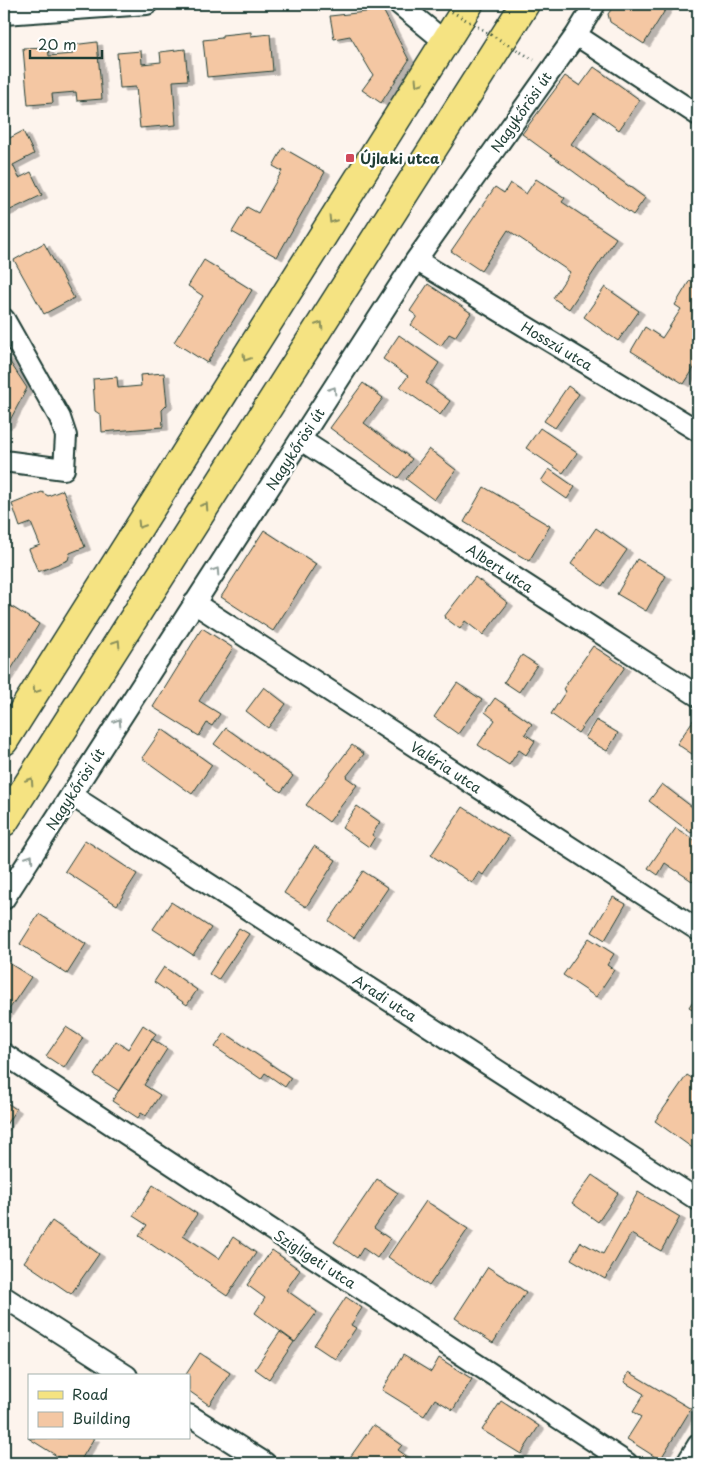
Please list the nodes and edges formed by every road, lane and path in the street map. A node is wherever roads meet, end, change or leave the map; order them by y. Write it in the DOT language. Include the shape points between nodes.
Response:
graph roads {
  1 [pos="147,4"];
  2 [pos="399,4"];
  3 [pos="439,4"];
  4 [pos="469,4"];
  5 [pos="525,4"];
  6 [pos="595,4"];
  7 [pos="4,14"];
  8 [pos="576,35"];
  9 [pos="444,41"];
  10 [pos="534,60"];
  11 [pos="698,115"];
  12 [pos="416,260"];
  13 [pos="4,319"];
  14 [pos="698,431"];
  15 [pos="301,440"];
  16 [pos="4,461"];
  17 [pos="194,604"];
  18 [pos="698,696"];
  19 [pos="4,742"];
  20 [pos="71,795"];
  21 [pos="4,822"];
  22 [pos="4,900"];
  23 [pos="698,930"];
  24 [pos="4,1054"];
  25 [pos="698,1200"];
  26 [pos="4,1297"];
  27 [pos="124,1374"];
  28 [pos="190,1416"];
  29 [pos="698,1445"];
  30 [pos="265,1463"];
  31 [pos="627,1463"];
  32 [pos="687,1463"];
  1 -- 7 [label="street"];
  2 -- 9 [label="street"];
  3 -- 10 [label="path, bridge"];
  4 -- 9 [label="main road"];
  21 -- 5 [label="main road, one-way"];
  6 -- 8 [label="street, Nagykőrösi út"];
  8 -- 11 [label="street"];
  8 -- 12 [label="street, Nagykőrösi út"];
  9 -- 19 [label="main road, one-way"];
  12 -- 14 [label="street, Hosszú utca"];
  15 -- 12 [label="street, Nagykőrösi út, one-way"];
  13 -- 16 [label="street" via="60,418 66,436 64,469"];
  17 -- 15 [label="street, Nagykőrösi út, one-way"];
  15 -- 18 [label="street, Albert utca"];
  20 -- 17 [label="street, Nagykőrösi út, one-way"];
  17 -- 23 [label="street, Valéria utca"];
  22 -- 20 [label="street, Nagykőrösi út, one-way"];
  20 -- 25 [label="street, Aradi utca"];
  24 -- 31 [label="street, Szigligeti utca"];
  26 -- 27 [label="street"];
  28 -- 30 [label="street"];
  29 -- 32 [label="street"];
}
